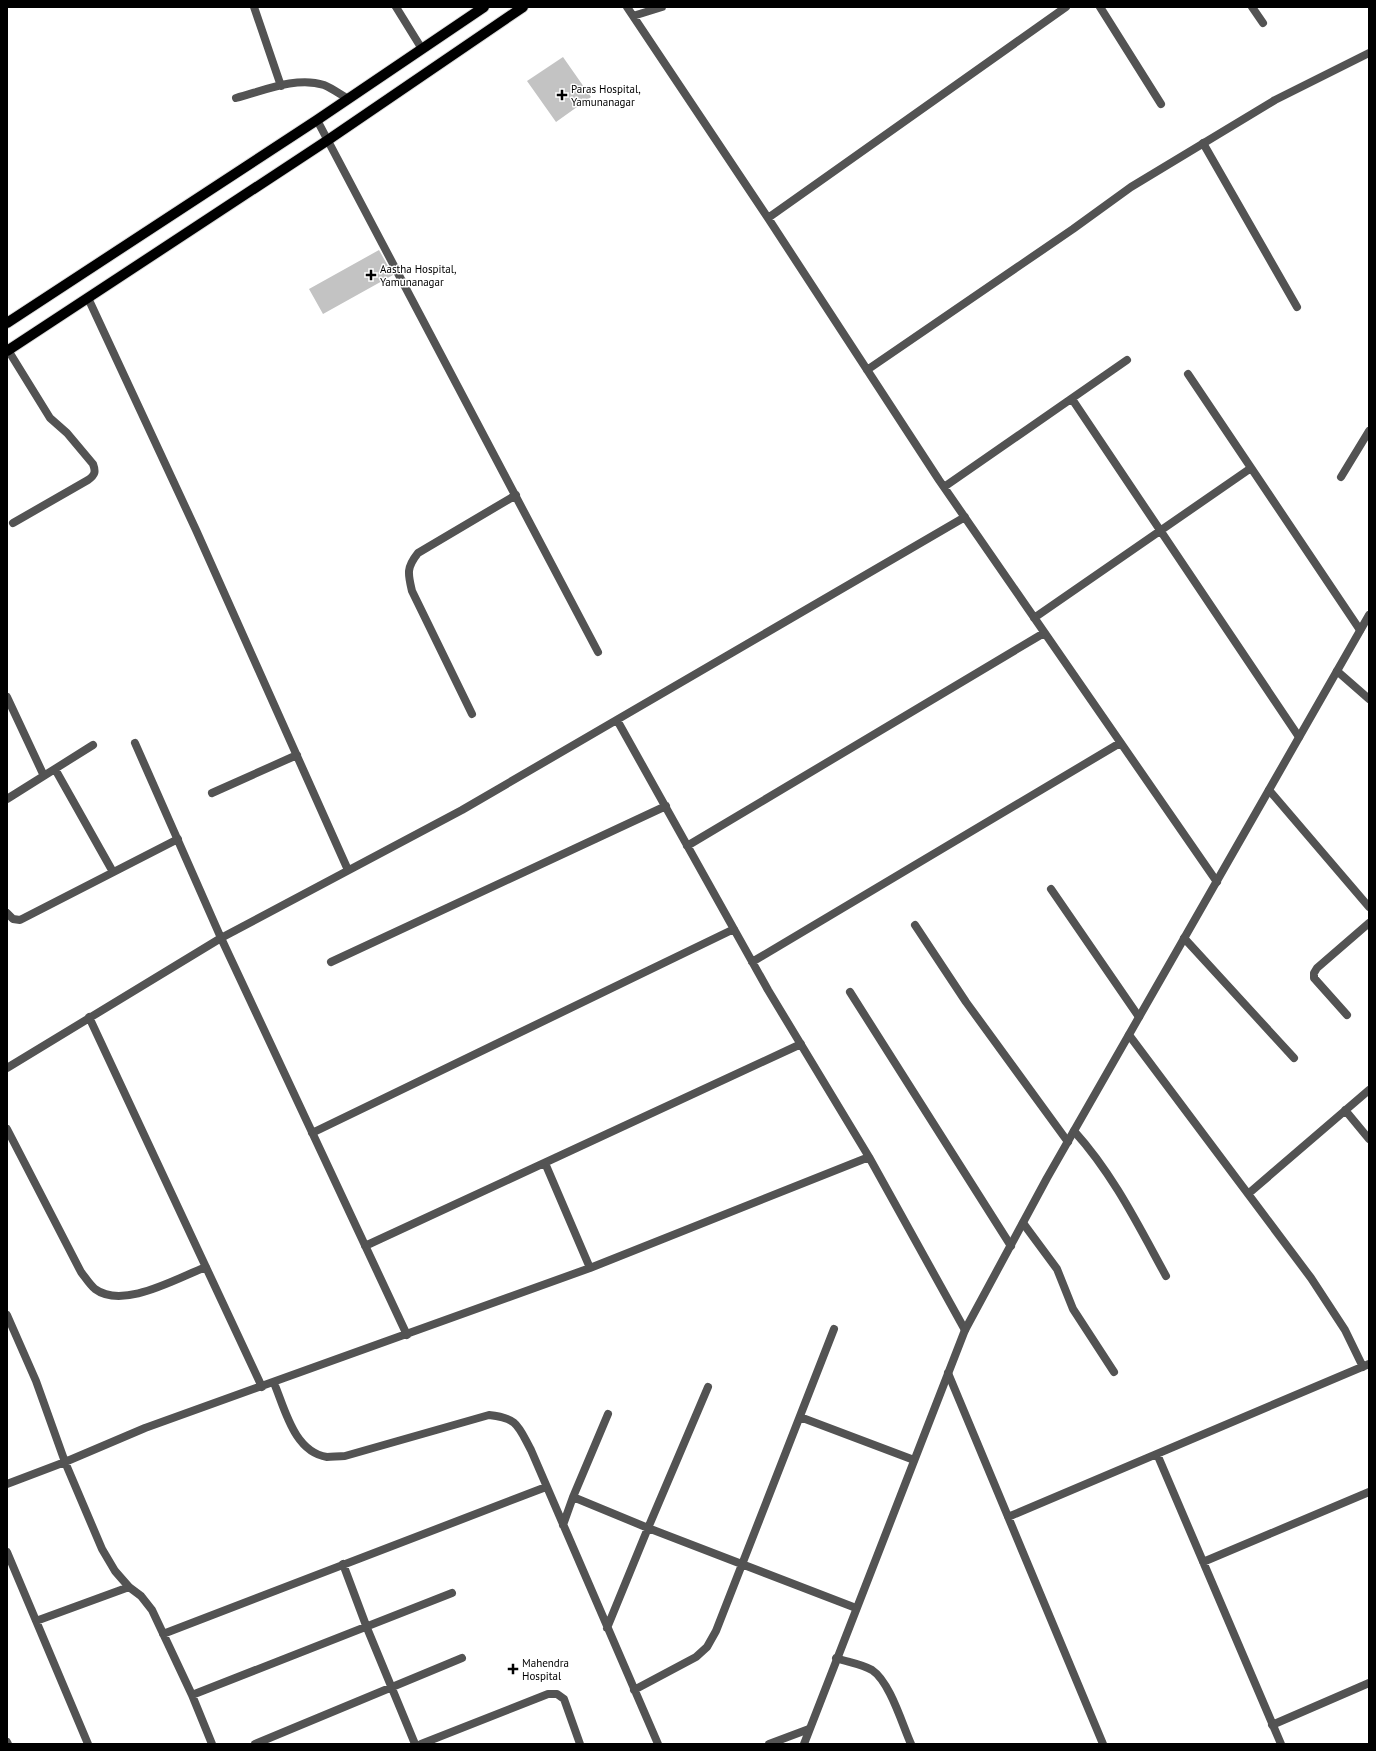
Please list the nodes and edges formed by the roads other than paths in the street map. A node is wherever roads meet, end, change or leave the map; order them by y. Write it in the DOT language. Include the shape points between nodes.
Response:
graph roads {
  1 [pos="254,7"];
  2 [pos="396,7"];
  3 [pos="484,7"];
  4 [pos="523,7"];
  5 [pos="627,7"];
  6 [pos="662,7"];
  7 [pos="1066,7"];
  8 [pos="1100,7"];
  9 [pos="1252,7"];
  10 [pos="633,16"];
  11 [pos="1263,23"];
  12 [pos="422,49"];
  13 [pos="1369,53"];
  14 [pos="281,86"];
  15 [pos="236,98"];
  16 [pos="348,99"];
  17 [pos="1161,104"];
  18 [pos="317,120"];
  19 [pos="328,140"];
  20 [pos="1203,143"];
  21 [pos="768,218"];
  22 [pos="88,298"];
  23 [pos="1297,307"];
  24 [pos="7,323"];
  25 [pos="8,350"];
  26 [pos="1127,360"];
  27 [pos="867,370"];
  28 [pos="1188,374"];
  29 [pos="1072,399"];
  30 [pos="1368,436"];
  31 [pos="1251,468"];
  32 [pos="1341,477"];
  33 [pos="944,487"];
  34 [pos="516,495"];
  35 [pos="964,517"];
  36 [pos="13,523"];
  37 [pos="1160,531"];
  38 [pos="1369,615"];
  39 [pos="1034,618"];
  40 [pos="1360,630"];
  41 [pos="1044,633"];
  42 [pos="598,652"];
  43 [pos="1337,671"];
  44 [pos="7,697"];
  45 [pos="1369,699"];
  46 [pos="472,714"];
  47 [pos="617,720"];
  48 [pos="1299,738"];
  49 [pos="135,743"];
  50 [pos="1120,743"];
  51 [pos="93,745"];
  52 [pos="297,756"];
  53 [pos="55,769"];
  54 [pos="44,776"];
  55 [pos="1269,790"];
  56 [pos="212,793"];
  57 [pos="7,799"];
  58 [pos="666,806"];
  59 [pos="178,839"];
  60 [pos="687,846"];
  61 [pos="348,870"];
  62 [pos="113,872"];
  63 [pos="1216,882"];
  64 [pos="1051,889"];
  65 [pos="1369,907"];
  66 [pos="7,913"];
  67 [pos="1369,923"];
  68 [pos="914,925"];
  69 [pos="734,929"];
  70 [pos="221,938"];
  71 [pos="1184,938"];
  72 [pos="331,962"];
  73 [pos="752,962"];
  74 [pos="850,992"];
  75 [pos="1347,1015"];
  76 [pos="89,1017"];
  77 [pos="1139,1017"];
  78 [pos="1129,1035"];
  79 [pos="801,1044"];
  80 [pos="1294,1058"];
  81 [pos="7,1068"];
  82 [pos="1369,1090"];
  83 [pos="1345,1110"];
  84 [pos="7,1129"];
  85 [pos="1074,1131"];
  86 [pos="312,1133"];
  87 [pos="1369,1139"];
  88 [pos="1068,1142"];
  89 [pos="869,1157"];
  90 [pos="545,1163"];
  91 [pos="1248,1194"];
  92 [pos="1023,1223"];
  93 [pos="365,1246"];
  94 [pos="1011,1246"];
  95 [pos="206,1267"];
  96 [pos="590,1268"];
  97 [pos="1166,1276"];
  98 [pos="7,1315"];
  99 [pos="834,1329"];
  100 [pos="965,1330"];
  101 [pos="407,1335"];
  102 [pos="1366,1366"];
  103 [pos="1114,1372"];
  104 [pos="948,1373"];
  105 [pos="274,1383"];
  106 [pos="262,1387"];
  107 [pos="708,1388"];
  108 [pos="608,1414"];
  109 [pos="800,1417"];
  110 [pos="1157,1454"];
  111 [pos="914,1460"];
  112 [pos="65,1462"];
  113 [pos="7,1484"];
  114 [pos="546,1487"];
  115 [pos="1369,1492"];
  116 [pos="573,1497"];
  117 [pos="1008,1517"];
  118 [pos="563,1525"];
  119 [pos="648,1528"];
  120 [pos="7,1552"];
  121 [pos="1203,1562"];
  122 [pos="344,1564"];
  123 [pos="742,1564"];
  124 [pos="129,1587"];
  125 [pos="452,1593"];
  126 [pos="856,1608"];
  127 [pos="36,1621"];
  128 [pos="367,1628"];
  129 [pos="607,1628"];
  130 [pos="163,1634"];
  131 [pos="462,1658"];
  132 [pos="836,1658"];
  133 [pos="1369,1683"];
  134 [pos="391,1686"];
  135 [pos="634,1690"];
  136 [pos="192,1696"];
  137 [pos="1272,1725"];
  138 [pos="809,1729"];
  139 [pos="416,1743"];
  140 [pos="88,1744"];
  141 [pos="212,1744"];
  142 [pos="254,1744"];
  143 [pos="405,1744"];
  144 [pos="580,1744"];
  145 [pos="658,1744"];
  146 [pos="769,1744"];
  147 [pos="804,1744"];
  148 [pos="911,1744"];
  149 [pos="1103,1744"];
  150 [pos="1281,1744"];
  1 -- 14 [label="street"];
  2 -- 12 [label="street"];
  3 -- 12 [label="main road"];
  4 -- 19 [label="main road"];
  5 -- 10 [label="street"];
  6 -- 10 [label="street"];
  7 -- 21 [label="street"];
  8 -- 17 [label="street"];
  9 -- 11 [label="street"];
  10 -- 21 [label="street"];
  12 -- 16 [label="main road"];
  13 -- 20 [label="street" via="1275,100"];
  14 -- 15 [label="street"];
  14 -- 16 [label="street" via="311,82 325,86"];
  16 -- 18 [label="main road"];
  18 -- 19 [label="street"];
  18 -- 24 [label="main road"];
  19 -- 22 [label="main road"];
  19 -- 34 [label="street"];
  20 -- 23 [label="street"];
  20 -- 27 [label="street" via="1132,187"];
  21 -- 27 [label="street"];
  22 -- 25 [label="main road"];
  22 -- 52 [label="street"];
  25 -- 36 [label="street" via="50,418 67,433 93,464 95,470 94,476 88,480"];
  26 -- 29 [label="street"];
  27 -- 33 [label="street"];
  28 -- 31 [label="street"];
  29 -- 33 [label="street"];
  29 -- 37 [label="street"];
  30 -- 32 [label="street"];
  31 -- 37 [label="street"];
  31 -- 40 [label="street"];
  33 -- 35 [label="street"];
  34 -- 42 [label="street"];
  34 -- 46 [label="street" via="418,553 410,563 408,576 412,591"];
  35 -- 39 [label="street"];
  35 -- 47 [label="street"];
  37 -- 39 [label="street"];
  37 -- 48 [label="street"];
  38 -- 40 [label="street"];
  39 -- 41 [label="street"];
  40 -- 43 [label="street"];
  41 -- 50 [label="street"];
  41 -- 60 [label="street"];
  43 -- 45 [label="street"];
  43 -- 48 [label="street"];
  44 -- 54 [label="street"];
  47 -- 58 [label="street"];
  47 -- 61 [label="street" via="462,810"];
  48 -- 55 [label="street"];
  49 -- 59 [label="street"];
  50 -- 63 [label="street"];
  50 -- 73 [label="street"];
  51 -- 53 [label="street"];
  52 -- 56 [label="street"];
  52 -- 61 [label="street"];
  53 -- 54 [label="street"];
  53 -- 62 [label="street"];
  54 -- 57 [label="street"];
  55 -- 63 [label="street"];
  55 -- 65 [label="street"];
  58 -- 60 [label="street"];
  58 -- 72 [label="street"];
  59 -- 62 [label="street"];
  59 -- 70 [label="street"];
  60 -- 69 [label="street"];
  61 -- 70 [label="street"];
  62 -- 66 [label="street" via="20,920"];
  63 -- 71 [label="street"];
  64 -- 77 [label="street"];
  67 -- 75 [label="street" via="1314,972 1314,978"];
  68 -- 88 [label="street" via="966,1002"];
  69 -- 73 [label="street"];
  69 -- 86 [label="street"];
  70 -- 76 [label="street"];
  70 -- 86 [label="street"];
  71 -- 77 [label="street"];
  71 -- 80 [label="street"];
  73 -- 79 [label="street"];
  74 -- 94 [label="street"];
  76 -- 81 [label="street"];
  76 -- 95 [label="street"];
  77 -- 78 [label="street"];
  78 -- 85 [label="street"];
  78 -- 91 [label="street"];
  79 -- 89 [label="street"];
  79 -- 90 [label="street"];
  82 -- 83 [label="street"];
  83 -- 87 [label="street"];
  83 -- 91 [label="street"];
  84 -- 95 [label="street" via="81,1272 94,1289 113,1297 128,1296"];
  85 -- 88 [label="street"];
  85 -- 97 [label="street" via="1092,1151 1114,1183"];
  86 -- 93 [label="street"];
  88 -- 92 [label="street"];
  89 -- 96 [label="street"];
  89 -- 100 [label="street"];
  90 -- 93 [label="street"];
  90 -- 96 [label="street"];
  91 -- 102 [label="street" via="1311,1278"];
  92 -- 94 [label="street"];
  92 -- 103 [label="street" via="1057,1269 1073,1309"];
  93 -- 101 [label="street"];
  94 -- 100 [label="street"];
  95 -- 106 [label="street"];
  96 -- 101 [label="street"];
  98 -- 112 [label="street" via="36,1381"];
  99 -- 109 [label="street"];
  100 -- 104 [label="street"];
  101 -- 105 [label="street"];
  102 -- 110 [label="street"];
  104 -- 111 [label="street"];
  104 -- 117 [label="street"];
  105 -- 106 [label="street"];
  105 -- 114 [label="street" via="297,1438 310,1451 326,1457 345,1456 489,1415 505,1417 518,1425"];
  106 -- 112 [label="street" via="145,1428"];
  107 -- 119 [label="street"];
  108 -- 116 [label="street"];
  109 -- 111 [label="street"];
  109 -- 123 [label="street"];
  110 -- 117 [label="street"];
  110 -- 121 [label="street"];
  111 -- 126 [label="street"];
  112 -- 113 [label="street"];
  112 -- 124 [label="street" via="102,1549 115,1571"];
  114 -- 118 [label="street"];
  114 -- 122 [label="street"];
  115 -- 121 [label="street"];
  116 -- 118 [label="street"];
  116 -- 119 [label="street"];
  117 -- 149 [label="street"];
  118 -- 129 [label="street"];
  119 -- 123 [label="street"];
  119 -- 129 [label="street"];
  120 -- 127 [label="street"];
  121 -- 137 [label="street"];
  122 -- 128 [label="street"];
  122 -- 130 [label="street"];
  123 -- 126 [label="street"];
  123 -- 135 [label="street" via="708,1647 696,1657"];
  124 -- 127 [label="street"];
  124 -- 130 [label="street" via="141,1596 152,1610"];
  125 -- 128 [label="street"];
  126 -- 132 [label="street"];
  127 -- 140 [label="street"];
  128 -- 134 [label="street"];
  128 -- 136 [label="street"];
  129 -- 135 [label="street"];
  130 -- 136 [label="street"];
  131 -- 134 [label="street"];
  132 -- 138 [label="street"];
  132 -- 148 [label="street" via="871,1669 880,1676"];
  133 -- 137 [label="street"];
  134 -- 139 [label="street"];
  134 -- 142 [label="street"];
  135 -- 145 [label="street"];
  136 -- 141 [label="street"];
  137 -- 150 [label="street"];
  138 -- 146 [label="street"];
  138 -- 147 [label="street"];
  139 -- 143 [label="street"];
  139 -- 144 [label="street" via="548,1694 557,1694 564,1699"];
}
